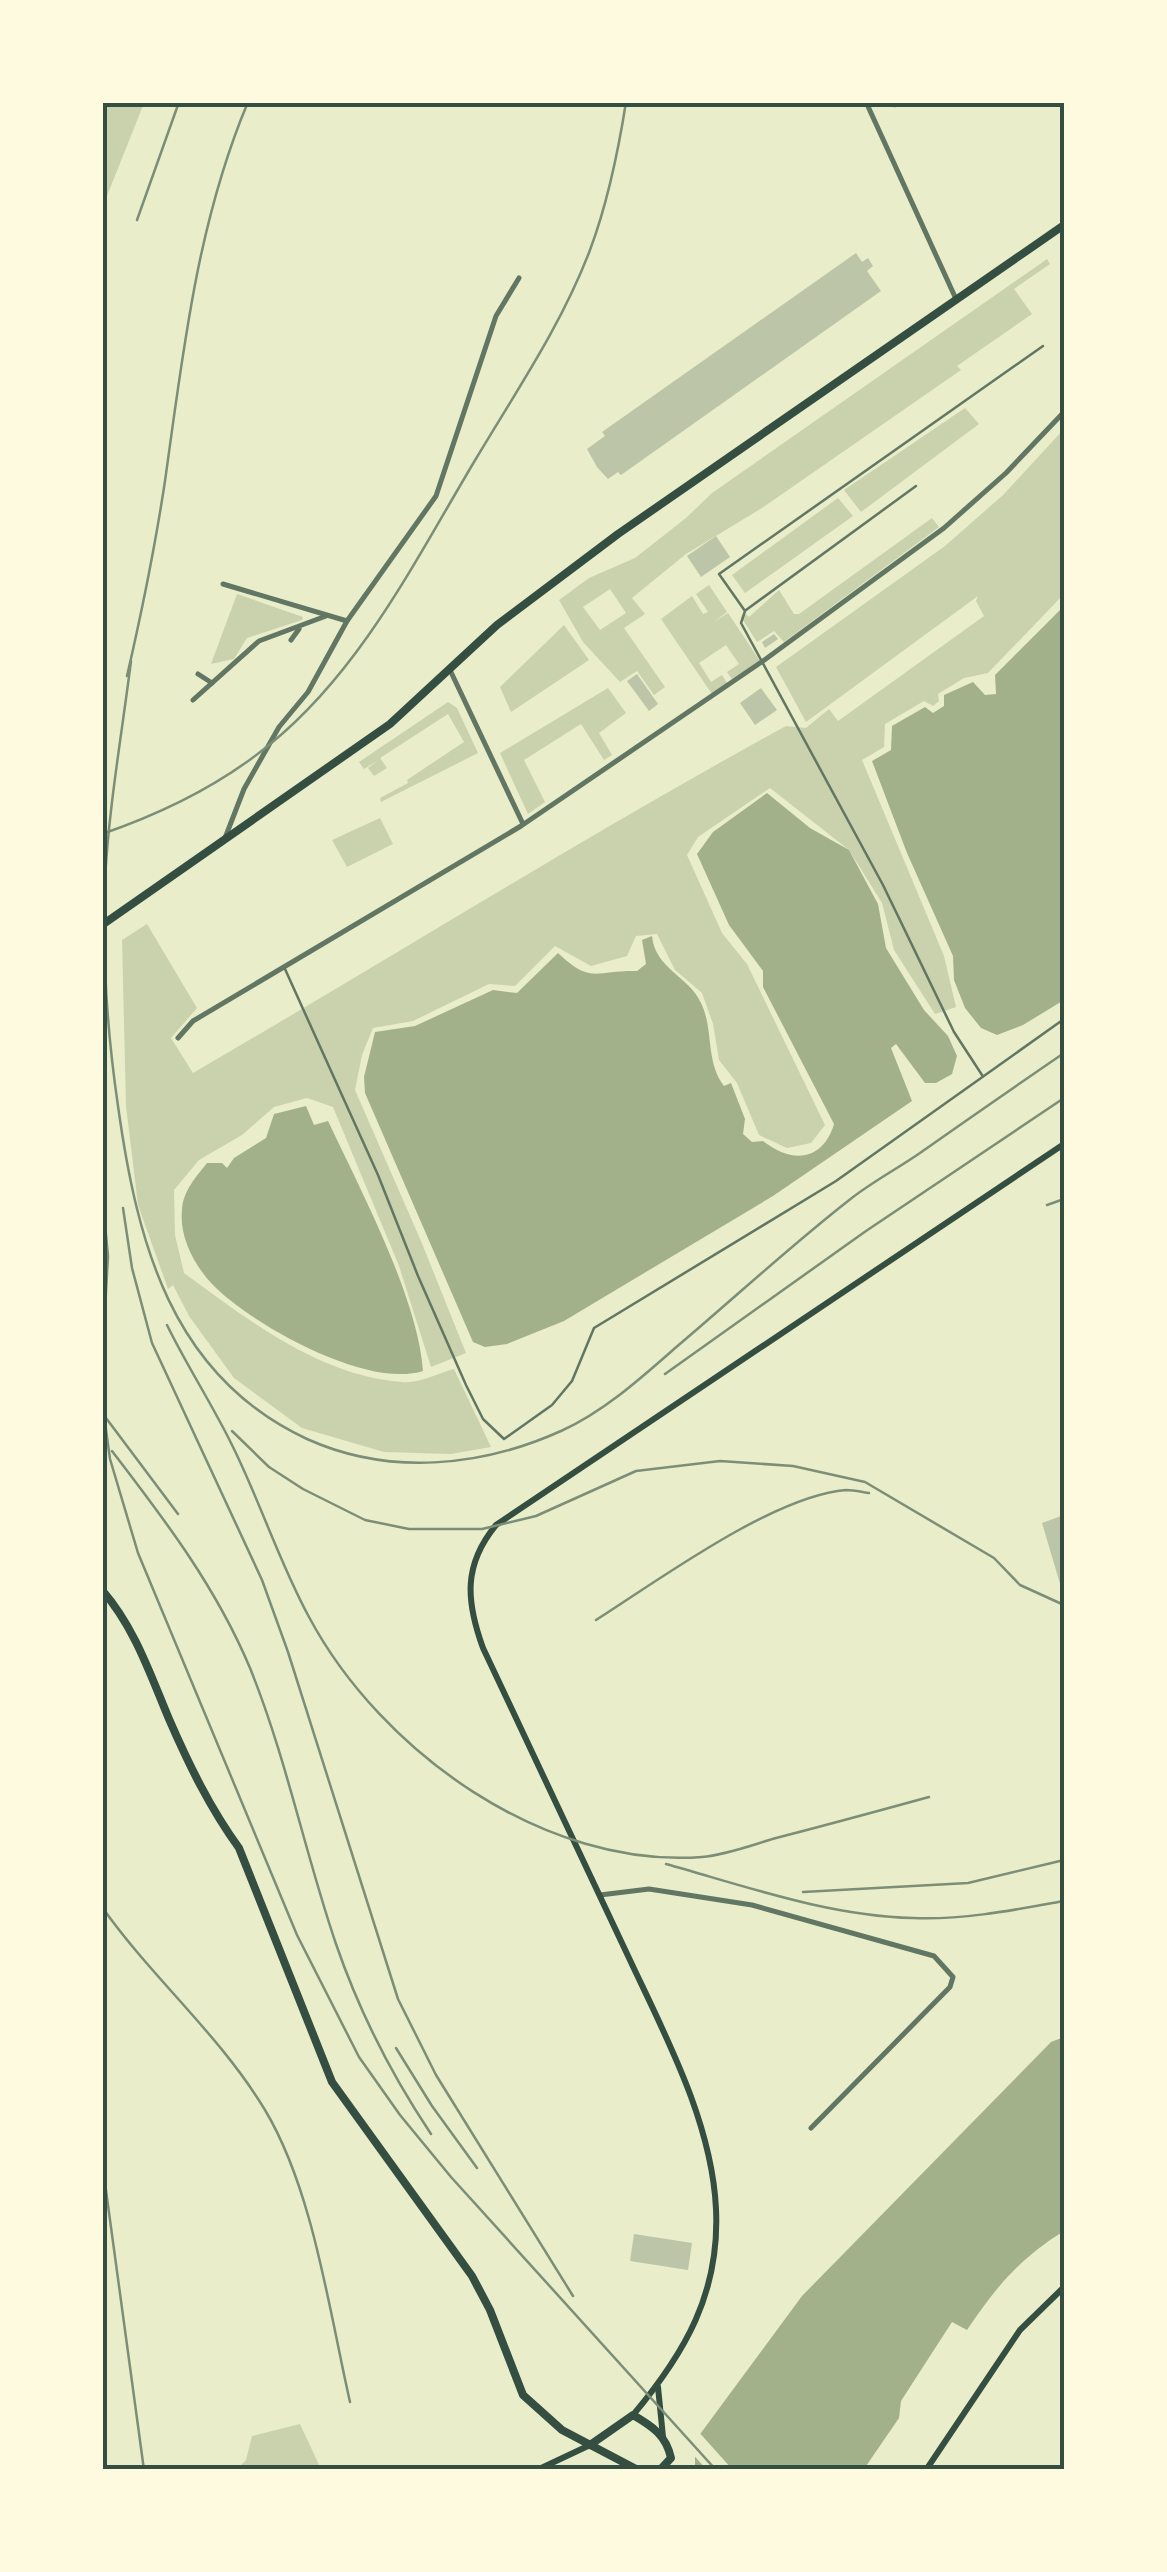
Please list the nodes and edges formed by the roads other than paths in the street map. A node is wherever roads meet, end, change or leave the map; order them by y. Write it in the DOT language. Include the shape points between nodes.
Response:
graph roads {
  1 [pos="866,102"];
  2 [pos="900,102"];
  3 [pos="895,106"];
  4 [pos="1064,225"];
  5 [pos="519,278"];
  6 [pos="956,300"];
  7 [pos="1043,346"];
  8 [pos="1064,412"];
  9 [pos="916,486"];
  10 [pos="223,584"];
  11 [pos="745,611"];
  12 [pos="326,616"];
  13 [pos="347,621"];
  14 [pos="301,627"];
  15 [pos="291,640"];
  16 [pos="763,661"];
  17 [pos="449,667"];
  18 [pos="198,674"];
  19 [pos="212,683"];
  20 [pos="193,700"];
  21 [pos="524,824"];
  22 [pos="224,841"];
  23 [pos="102,925"];
  24 [pos="284,968"];
  25 [pos="1064,1019"];
  26 [pos="178,1038"];
  27 [pos="983,1076"];
  28 [pos="1064,1144"];
  29 [pos="102,1590"];
  30 [pos="600,1895"];
  31 [pos="811,2128"];
  32 [pos="1064,2287"];
  33 [pos="658,2386"];
  34 [pos="633,2415"];
  35 [pos="663,2437"];
  36 [pos="590,2445"];
  37 [pos="537,2470"];
  38 [pos="638,2470"];
  39 [pos="660,2470"];
  40 [pos="926,2470"];
  1 -- 6 [label="street"];
  2 -- 3 [label="lane"];
  4 -- 6 [label="main road"];
  5 -- 13 [label="street" via="496,316 436,496"];
  6 -- 17 [label="main road" via="618,534"];
  7 -- 11 [label="lane" via="719,574"];
  8 -- 16 [label="street" via="944,528"];
  9 -- 11 [label="lane"];
  10 -- 12 [label="street"];
  11 -- 16 [label="lane" via="741,623"];
  12 -- 13 [label="street"];
  12 -- 14 [label="street"];
  13 -- 22 [label="street" via="244,789"];
  14 -- 15 [label="street"];
  14 -- 19 [label="street" via="258,641"];
  16 -- 21 [label="street"];
  16 -- 27 [label="lane" via="954,1032"];
  17 -- 21 [label="street"];
  17 -- 22 [label="main road" via="390,724"];
  18 -- 19 [label="street"];
  19 -- 20 [label="street"];
  21 -- 24 [label="street"];
  22 -- 23 [label="main road"];
  24 -- 26 [label="street" via="191,1022"];
  24 -- 27 [label="lane" via="466,1385 483,1419 504,1439 552,1406 572,1381 594,1328 836,1181"];
  25 -- 27 [label="lane"];
  28 -- 30 [label="main road" via="496,1525 483,1541 468,1597 482,1648"];
  29 -- 36 [label="main road" via="135,1637 192,1770 239,1848 332,2082 472,2276 523,2395"];
  30 -- 31 [label="street" via="649,1890 752,1905 934,1956 953,1977 950,1987"];
  30 -- 33 [label="main road" via="686,2090 715,2196 714,2247 699,2318"];
  32 -- 40 [label="main road" via="1020,2330"];
  33 -- 34 [label="main road"];
  33 -- 35 [label="main road"];
  34 -- 35 [label="main road"];
  34 -- 36 [label="main road"];
  35 -- 39 [label="main road" via="671,2458"];
  36 -- 37 [label="main road"];
  36 -- 38 [label="main road"];
}
